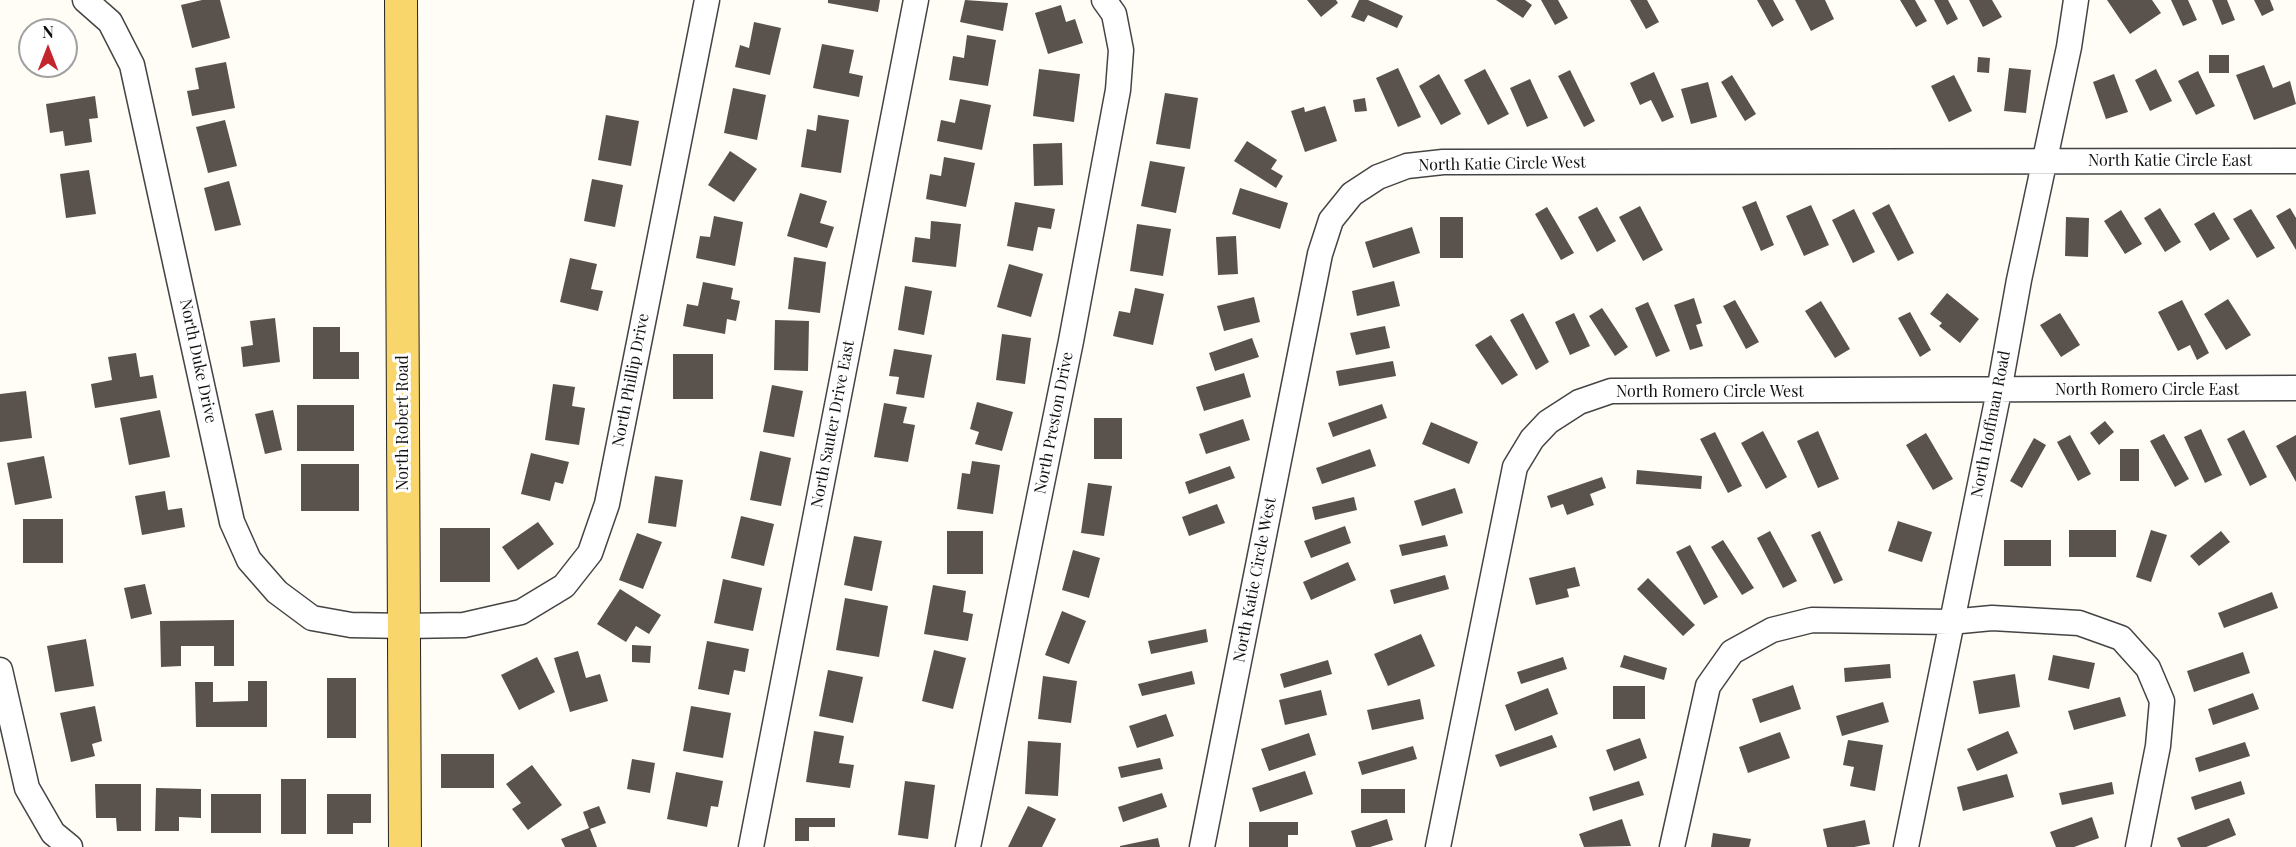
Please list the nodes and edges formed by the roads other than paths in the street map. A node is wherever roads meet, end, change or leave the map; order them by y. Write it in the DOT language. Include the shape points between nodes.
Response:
graph roads {
  1 [pos="85,0"];
  2 [pos="401,0"];
  3 [pos="707,0"];
  4 [pos="916,0"];
  5 [pos="1104,0"];
  6 [pos="2076,0"];
  7 [pos="2044,160"];
  8 [pos="2296,161"];
  9 [pos="2296,388"];
  10 [pos="1999,391"];
  11 [pos="1950,622"];
  12 [pos="405,626"];
  13 [pos="0,670"];
  14 [pos="70,847"];
  15 [pos="405,847"];
  16 [pos="751,847"];
  17 [pos="968,847"];
  18 [pos="1202,847"];
  19 [pos="1438,847"];
  20 [pos="1672,847"];
  21 [pos="1906,847"];
  22 [pos="2138,847"];
  1 -- 12 [label="street, North Duke Drive" via="110,22 132,65 232,522 249,560 277,592 312,618 351,625"];
  2 -- 12 [label="main road, North Robert Road"];
  3 -- 12 [label="street, North Phillip Drive" via="607,504 590,553 564,586 521,612 464,625"];
  4 -- 16 [label="street, North Sauter Drive East"];
  5 -- 17 [label="street, North Preston Drive" via="1114,14 1121,50 1118,90"];
  6 -- 7 [label="street, North Hoffman Road"];
  7 -- 8 [label="street, North Katie Circle East"];
  7 -- 10 [label="street, North Hoffman Road"];
  7 -- 18 [label="street, North Katie Circle West" via="1443,162 1407,166 1378,177 1352,194 1331,220 1320,254"];
  9 -- 10 [label="street, North Romero Circle East"];
  10 -- 11 [label="street, North Hoffman Road"];
  10 -- 19 [label="street, North Romero Circle West" via="1611,391 1579,402 1548,422 1515,467"];
  11 -- 20 [label="street" via="1812,620 1772,630 1732,652 1708,686"];
  11 -- 21 [label="street, North Hoffman Road"];
  11 -- 22 [label="street" via="1992,618 2079,622 2121,638 2148,668 2162,700 2158,746"];
  12 -- 15 [label="main road, North Robert Road"];
  13 -- 14 [label="street" via="27,788 53,833"];
}
